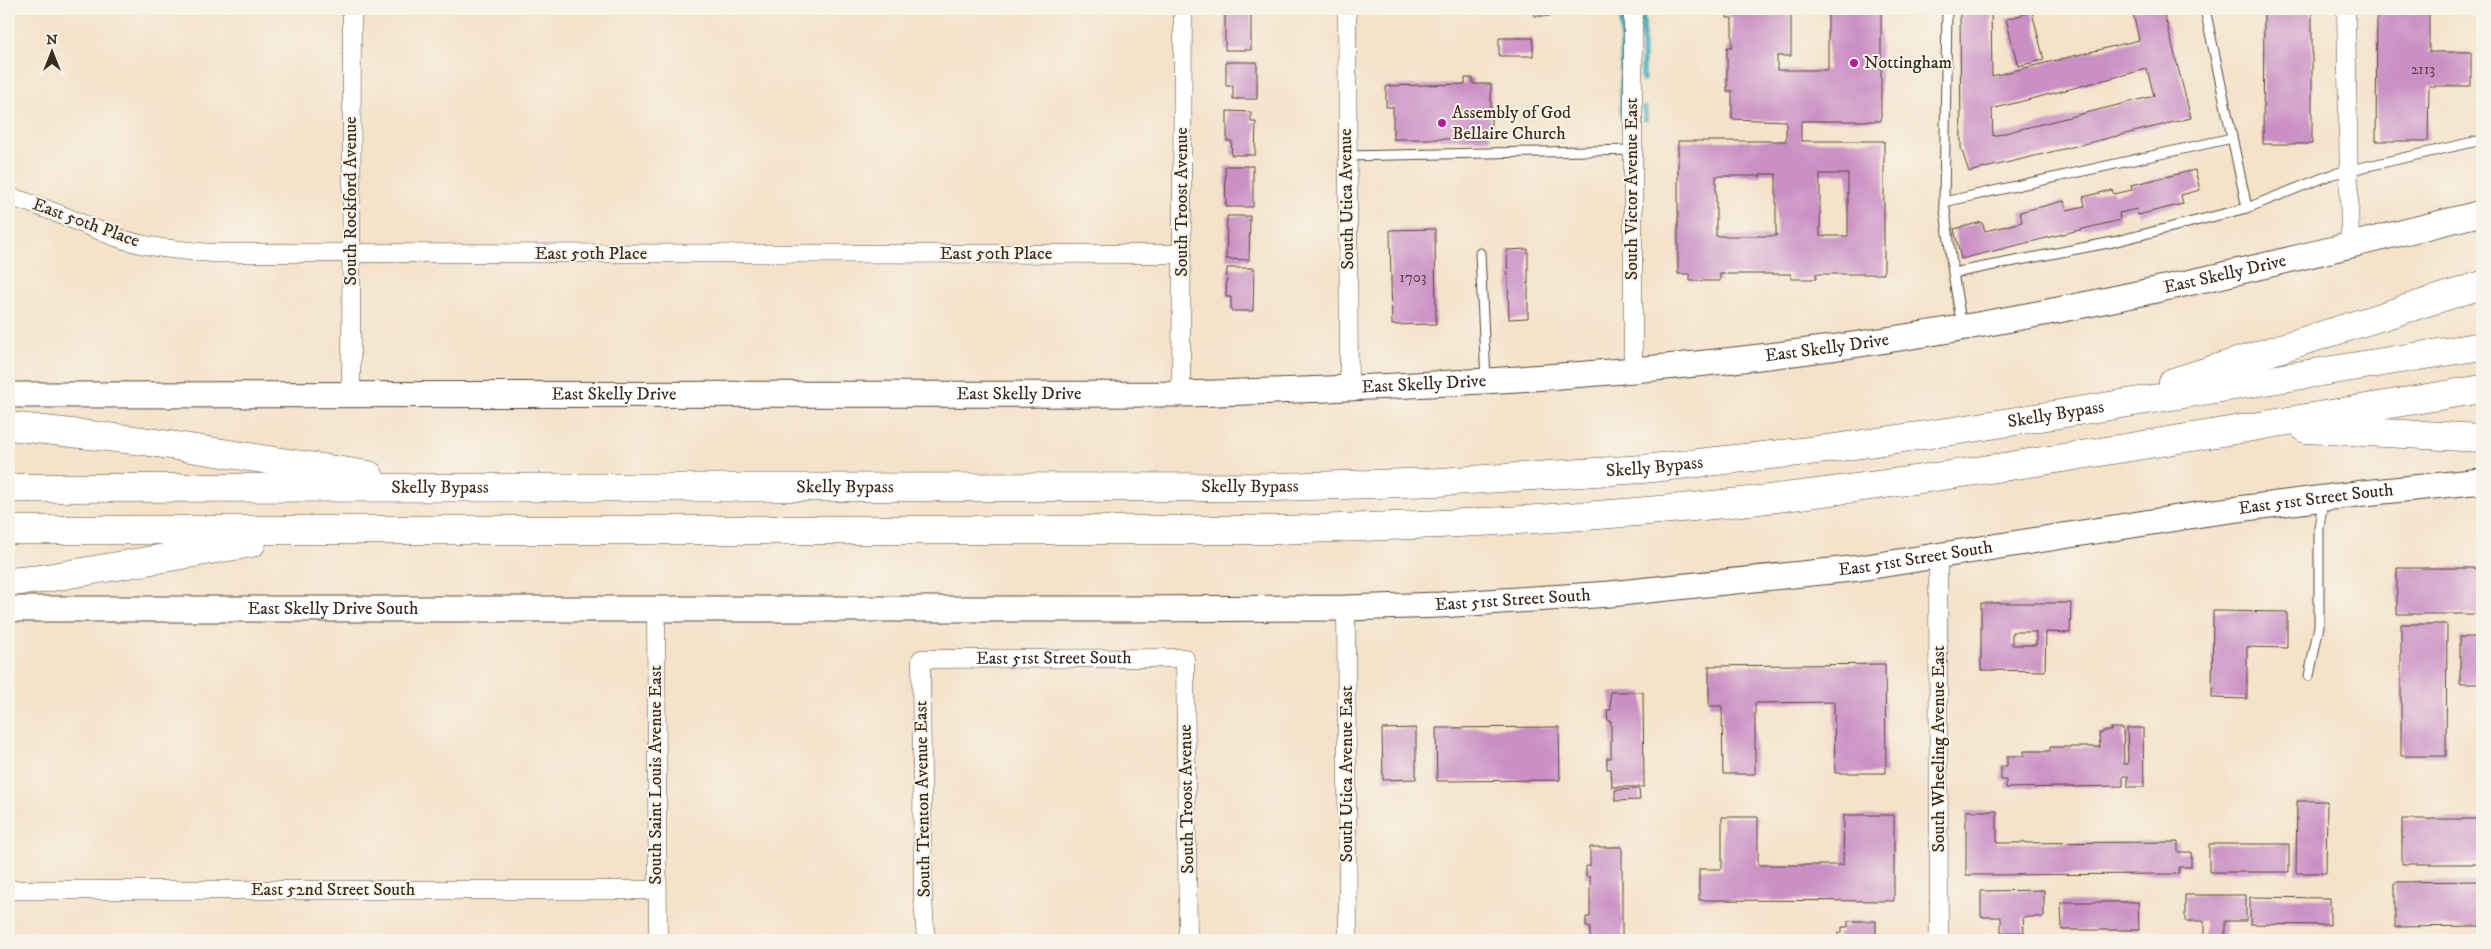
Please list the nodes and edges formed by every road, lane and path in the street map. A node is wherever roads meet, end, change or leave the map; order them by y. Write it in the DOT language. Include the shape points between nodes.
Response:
graph roads {
  1 [pos="352,9"];
  2 [pos="1183,9"];
  3 [pos="1347,9"];
  4 [pos="1633,9"];
  5 [pos="1947,9"];
  6 [pos="2205,9"];
  7 [pos="2346,9"];
  8 [pos="2232,138"];
  9 [pos="2482,140"];
  10 [pos="1632,150"];
  11 [pos="1346,156"];
  12 [pos="2349,172"];
  13 [pos="9,197"];
  14 [pos="1944,202"];
  15 [pos="2247,208"];
  16 [pos="2482,213"];
  17 [pos="2350,246"];
  18 [pos="1480,253"];
  19 [pos="351,254"];
  20 [pos="1182,254"];
  21 [pos="1953,273"];
  22 [pos="2482,285"];
  23 [pos="1962,327"];
  24 [pos="2482,346"];
  25 [pos="1633,370"];
  26 [pos="1486,382"];
  27 [pos="2482,389"];
  28 [pos="1349,390"];
  29 [pos="350,394"];
  30 [pos="1181,394"];
  31 [pos="9,395"];
  32 [pos="2076,411"];
  33 [pos="9,426"];
  34 [pos="2254,426"];
  35 [pos="2482,438"];
  36 [pos="2482,481"];
  37 [pos="9,488"];
  38 [pos="464,489"];
  39 [pos="2323,498"];
  40 [pos="9,530"];
  41 [pos="327,530"];
  42 [pos="1938,557"];
  43 [pos="9,582"];
  44 [pos="1346,608"];
  45 [pos="9,609"];
  46 [pos="656,609"];
  47 [pos="1186,658"];
  48 [pos="921,659"];
  49 [pos="2309,676"];
  50 [pos="9,890"];
  51 [pos="656,890"];
  52 [pos="658,940"];
  53 [pos="926,940"];
  54 [pos="1188,940"];
  55 [pos="1348,940"];
  56 [pos="1939,940"];
  1 -- 19 [label="street, South Rockford Avenue"];
  2 -- 20 [label="street, South Troost Avenue"];
  3 -- 11 [label="street, South Utica Avenue"];
  4 -- 10 [label="street, South Victor Avenue East"];
  5 -- 14 [label="lane"];
  6 -- 8 [label="lane"];
  7 -- 12 [label="street"];
  8 -- 14 [label="lane"];
  8 -- 15 [label="lane"];
  9 -- 12 [label="lane"];
  10 -- 11 [label="lane"];
  10 -- 25 [label="street, South Victor Avenue East"];
  11 -- 28 [label="street, South Utica Avenue"];
  12 -- 15 [label="lane" via="2333,174"];
  12 -- 17 [label="street"];
  13 -- 19 [label="street, East 50th Place" via="54,210 114,237 160,249 212,253"];
  14 -- 21 [label="lane"];
  15 -- 21 [label="lane" via="2113,242"];
  16 -- 17 [label="main road, East Skelly Drive"];
  17 -- 23 [label="main road, East Skelly Drive" via="2144,294"];
  18 -- 26 [label="lane"];
  19 -- 20 [label="street, East 50th Place"];
  19 -- 29 [label="street, South Rockford Avenue"];
  20 -- 30 [label="street, South Troost Avenue"];
  21 -- 23 [label="lane"];
  22 -- 32 [label="highway"];
  23 -- 25 [label="main road, East Skelly Drive" via="1811,351"];
  24 -- 32 [label="highway, Skelly Bypass"];
  25 -- 26 [label="main road, East Skelly Drive"];
  26 -- 28 [label="main road, East Skelly Drive"];
  27 -- 34 [label="highway"];
  28 -- 30 [label="main road, East Skelly Drive"];
  29 -- 30 [label="main road, East Skelly Drive"];
  29 -- 31 [label="main road"];
  32 -- 38 [label="highway, Skelly Bypass" via="1837,448 1740,459 1439,482 1277,487"];
  33 -- 38 [label="highway" via="143,441"];
  34 -- 35 [label="highway"];
  34 -- 41 [label="highway" via="1986,469 1775,498 1429,525 1276,530"];
  36 -- 39 [label="main road, East 51st Street South"];
  37 -- 38 [label="highway, Skelly Bypass"];
  39 -- 42 [label="main road, East 51st Street South" via="2215,512"];
  39 -- 49 [label="lane" via="2319,528 2319,626"];
  40 -- 41 [label="highway"];
  41 -- 43 [label="highway"];
  42 -- 44 [label="main road, East 51st Street South" via="1749,581 1610,594"];
  42 -- 56 [label="street, South Wheeling Avenue East"];
  44 -- 46 [label="main road"];
  44 -- 55 [label="street, South Utica Avenue East"];
  45 -- 46 [label="main road, East Skelly Drive South"];
  46 -- 51 [label="street, South Saint Louis Avenue East"];
  47 -- 48 [label="street, East 51st Street South"];
  47 -- 54 [label="street, South Troost Avenue"];
  48 -- 53 [label="street, South Trenton Avenue East"];
  50 -- 51 [label="street, East 52nd Street South"];
  51 -- 52 [label="street, South Saint Louis Avenue East"];
}
